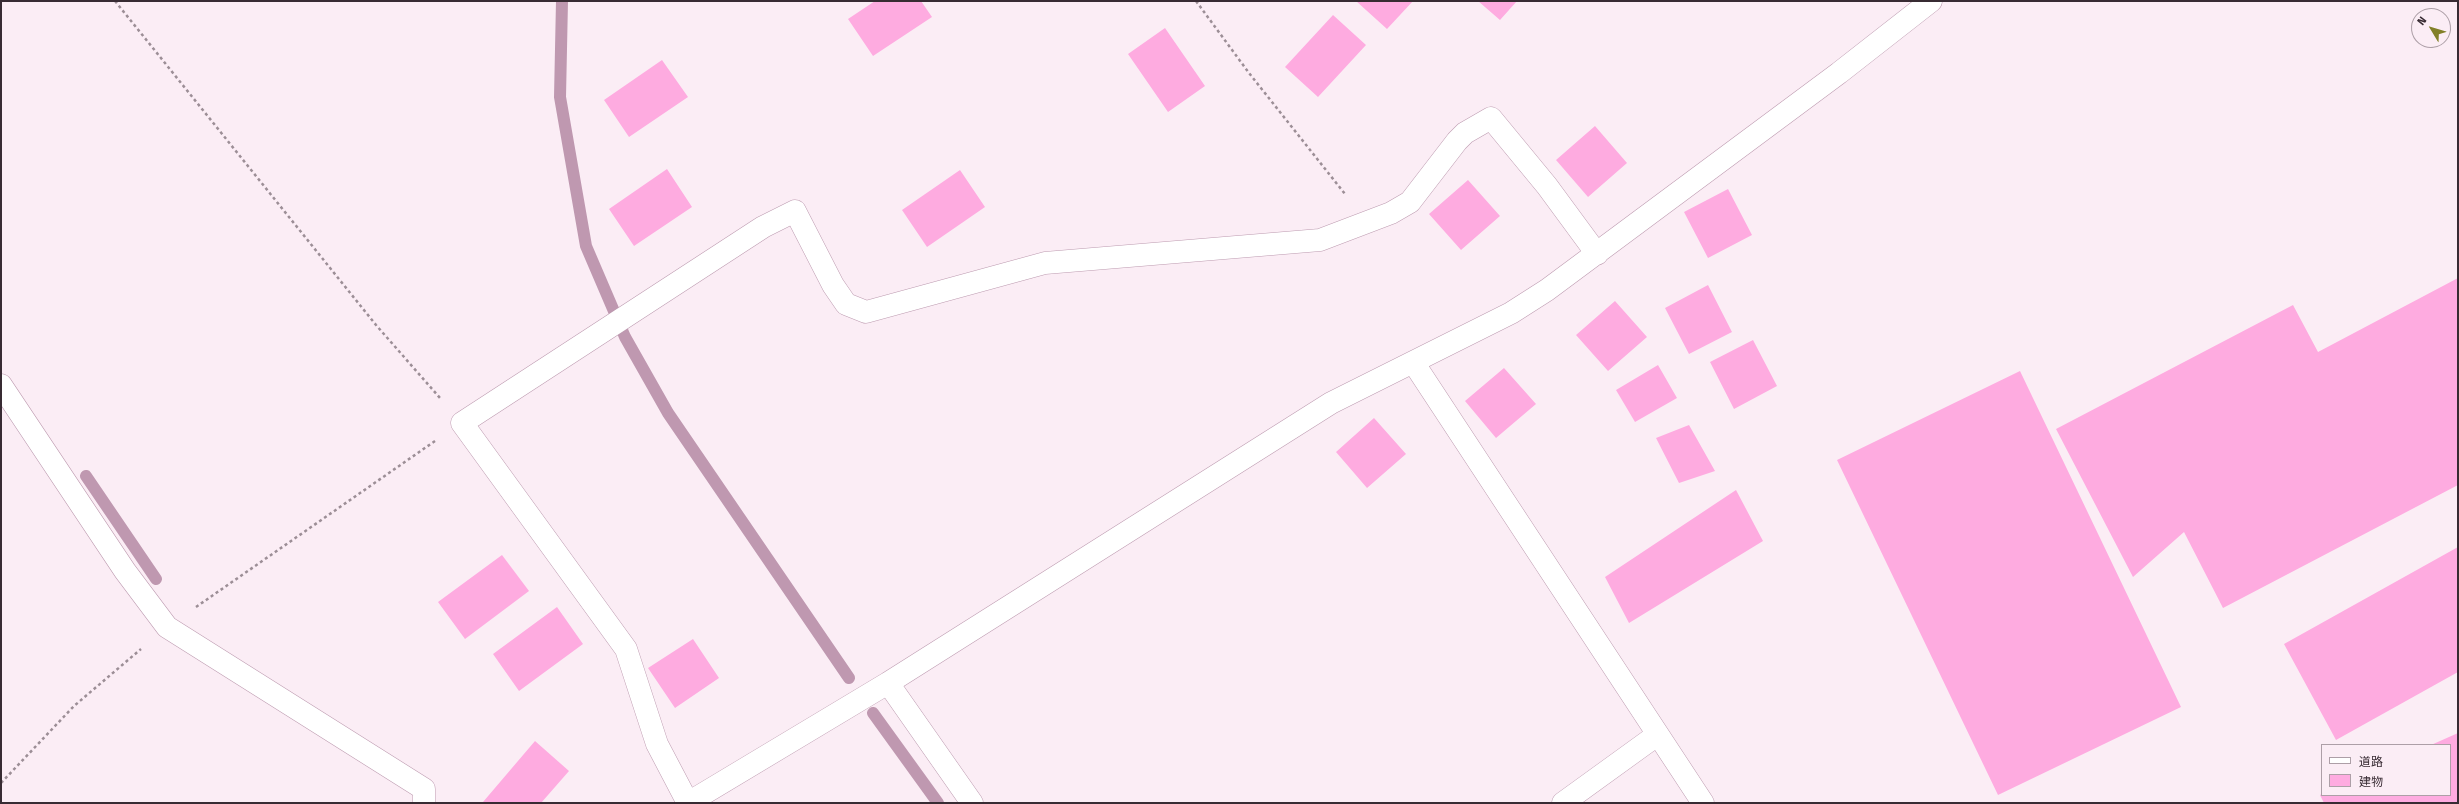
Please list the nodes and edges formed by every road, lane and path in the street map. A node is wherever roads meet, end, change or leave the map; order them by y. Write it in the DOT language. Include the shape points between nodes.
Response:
graph roads {
  1 [pos="114,1"];
  2 [pos="1196,1"];
  3 [pos="1931,1"];
  4 [pos="1391,212"];
  5 [pos="1597,254"];
  6 [pos="1413,362"];
  7 [pos="1,385"];
  8 [pos="462,423"];
  9 [pos="167,627"];
  10 [pos="888,682"];
  11 [pos="1657,735"];
  12 [pos="1,783"];
  13 [pos="424,803"];
  14 [pos="688,803"];
  15 [pos="972,803"];
  16 [pos="1563,803"];
  17 [pos="1703,803"];
  1 -- 8 [label="path" via="376,325"];
  2 -- 4 [label="path" via="1249,73 1347,196 1367,210"];
  3 -- 5 [label="street"];
  4 -- 5 [label="street" via="1410,202 1437,164 1465,133 1491,118 1547,186"];
  4 -- 8 [label="street" via="1320,240 1045,263 866,312 846,304 833,285 795,211 763,228"];
  5 -- 6 [label="street" via="1511,312"];
  6 -- 10 [label="street" via="1331,403"];
  6 -- 11 [label="street"];
  7 -- 9 [label="street" via="125,571"];
  8 -- 9 [label="path"];
  8 -- 14 [label="street" via="626,649 657,744"];
  9 -- 12 [label="path" via="74,706"];
  9 -- 13 [label="street" via="424,789"];
  10 -- 14 [label="street"];
  10 -- 15 [label="street"];
  11 -- 16 [label="street"];
  11 -- 17 [label="street"];
}
